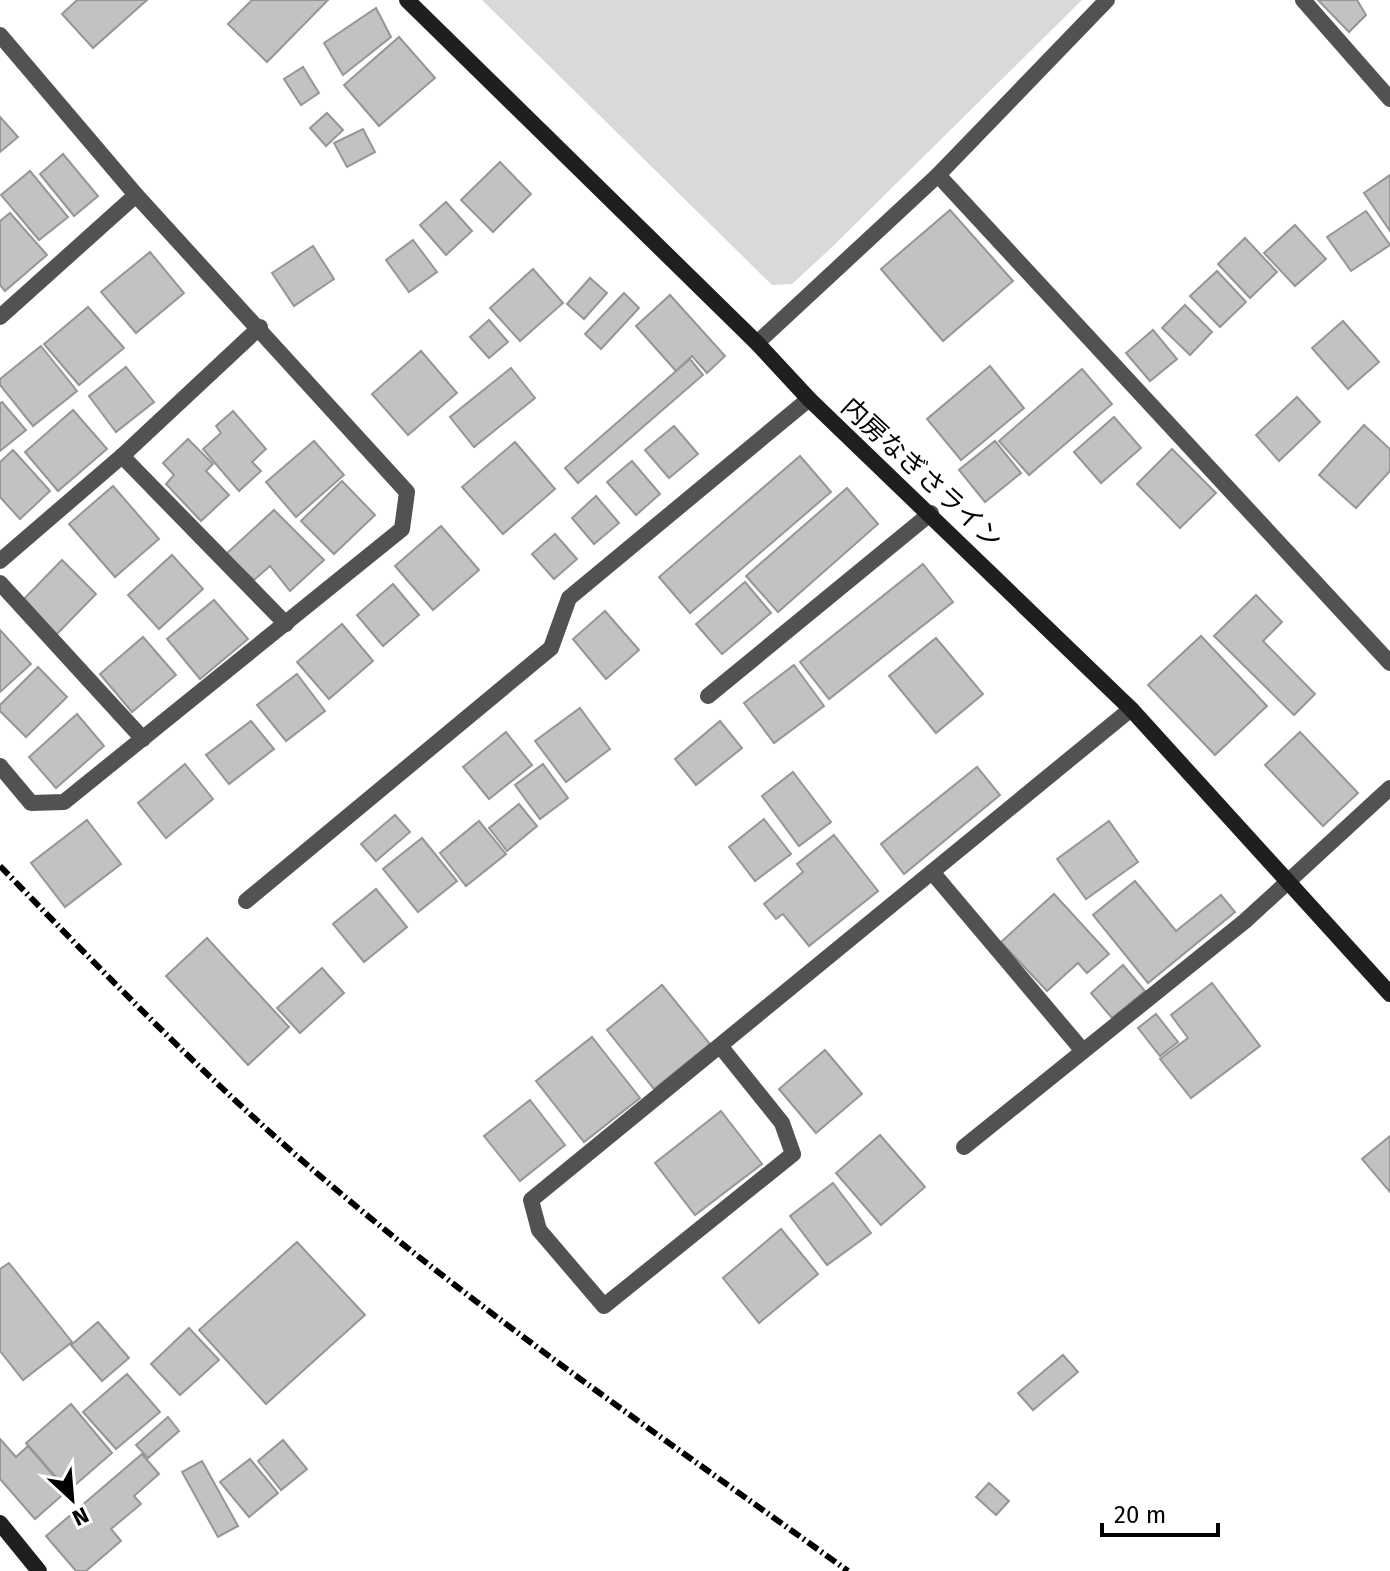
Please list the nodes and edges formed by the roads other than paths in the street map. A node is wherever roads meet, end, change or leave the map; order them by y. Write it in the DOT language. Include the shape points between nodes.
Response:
graph roads {
  1 [pos="407,0"];
  2 [pos="1107,0"];
  3 [pos="1303,0"];
  4 [pos="0,35"];
  5 [pos="1390,99"];
  6 [pos="938,175"];
  7 [pos="136,195"];
  8 [pos="0,317"];
  9 [pos="260,327"];
  10 [pos="757,343"];
  11 [pos="809,399"];
  12 [pos="122,456"];
  13 [pos="931,513"];
  14 [pos="0,561"];
  15 [pos="0,583"];
  16 [pos="286,624"];
  17 [pos="1390,663"];
  18 [pos="708,696"];
  19 [pos="1131,709"];
  20 [pos="143,739"];
  21 [pos="0,766"];
  22 [pos="1390,788"];
  23 [pos="932,872"];
  24 [pos="1286,882"];
  25 [pos="246,901"];
  26 [pos="1390,994"];
  27 [pos="721,1047"];
  28 [pos="1083,1051"];
  29 [pos="964,1147"];
  30 [pos="0,1523"];
  31 [pos="39,1571"];
  1 -- 10 [label="street, 内房なぎさライン"];
  2 -- 6 [label="street"];
  3 -- 5 [label="street"];
  4 -- 7 [label="street"];
  6 -- 10 [label="street"];
  6 -- 17 [label="street"];
  7 -- 8 [label="street"];
  7 -- 9 [label="street"];
  9 -- 12 [label="street"];
  9 -- 16 [label="street" via="407,492 402,529"];
  10 -- 11 [label="street, 内房なぎさライン"];
  11 -- 13 [label="street, 内房なぎさライン"];
  11 -- 25 [label="street" via="569,598 551,648"];
  12 -- 14 [label="street"];
  12 -- 16 [label="street"];
  13 -- 18 [label="street"];
  13 -- 19 [label="street, 内房なぎさライン"];
  15 -- 20 [label="street"];
  16 -- 20 [label="street"];
  19 -- 23 [label="street"];
  19 -- 24 [label="street, 内房なぎさライン"];
  20 -- 21 [label="street" via="64,802 31,803"];
  22 -- 24 [label="street"];
  23 -- 27 [label="street"];
  23 -- 28 [label="street"];
  24 -- 26 [label="street, 内房なぎさライン"];
  24 -- 28 [label="street"];
  27 -- 27 [label="street" via="531,1200 539,1230 604,1306 793,1154 782,1123"];
  28 -- 29 [label="street"];
  30 -- 31 [label="street"];
}
